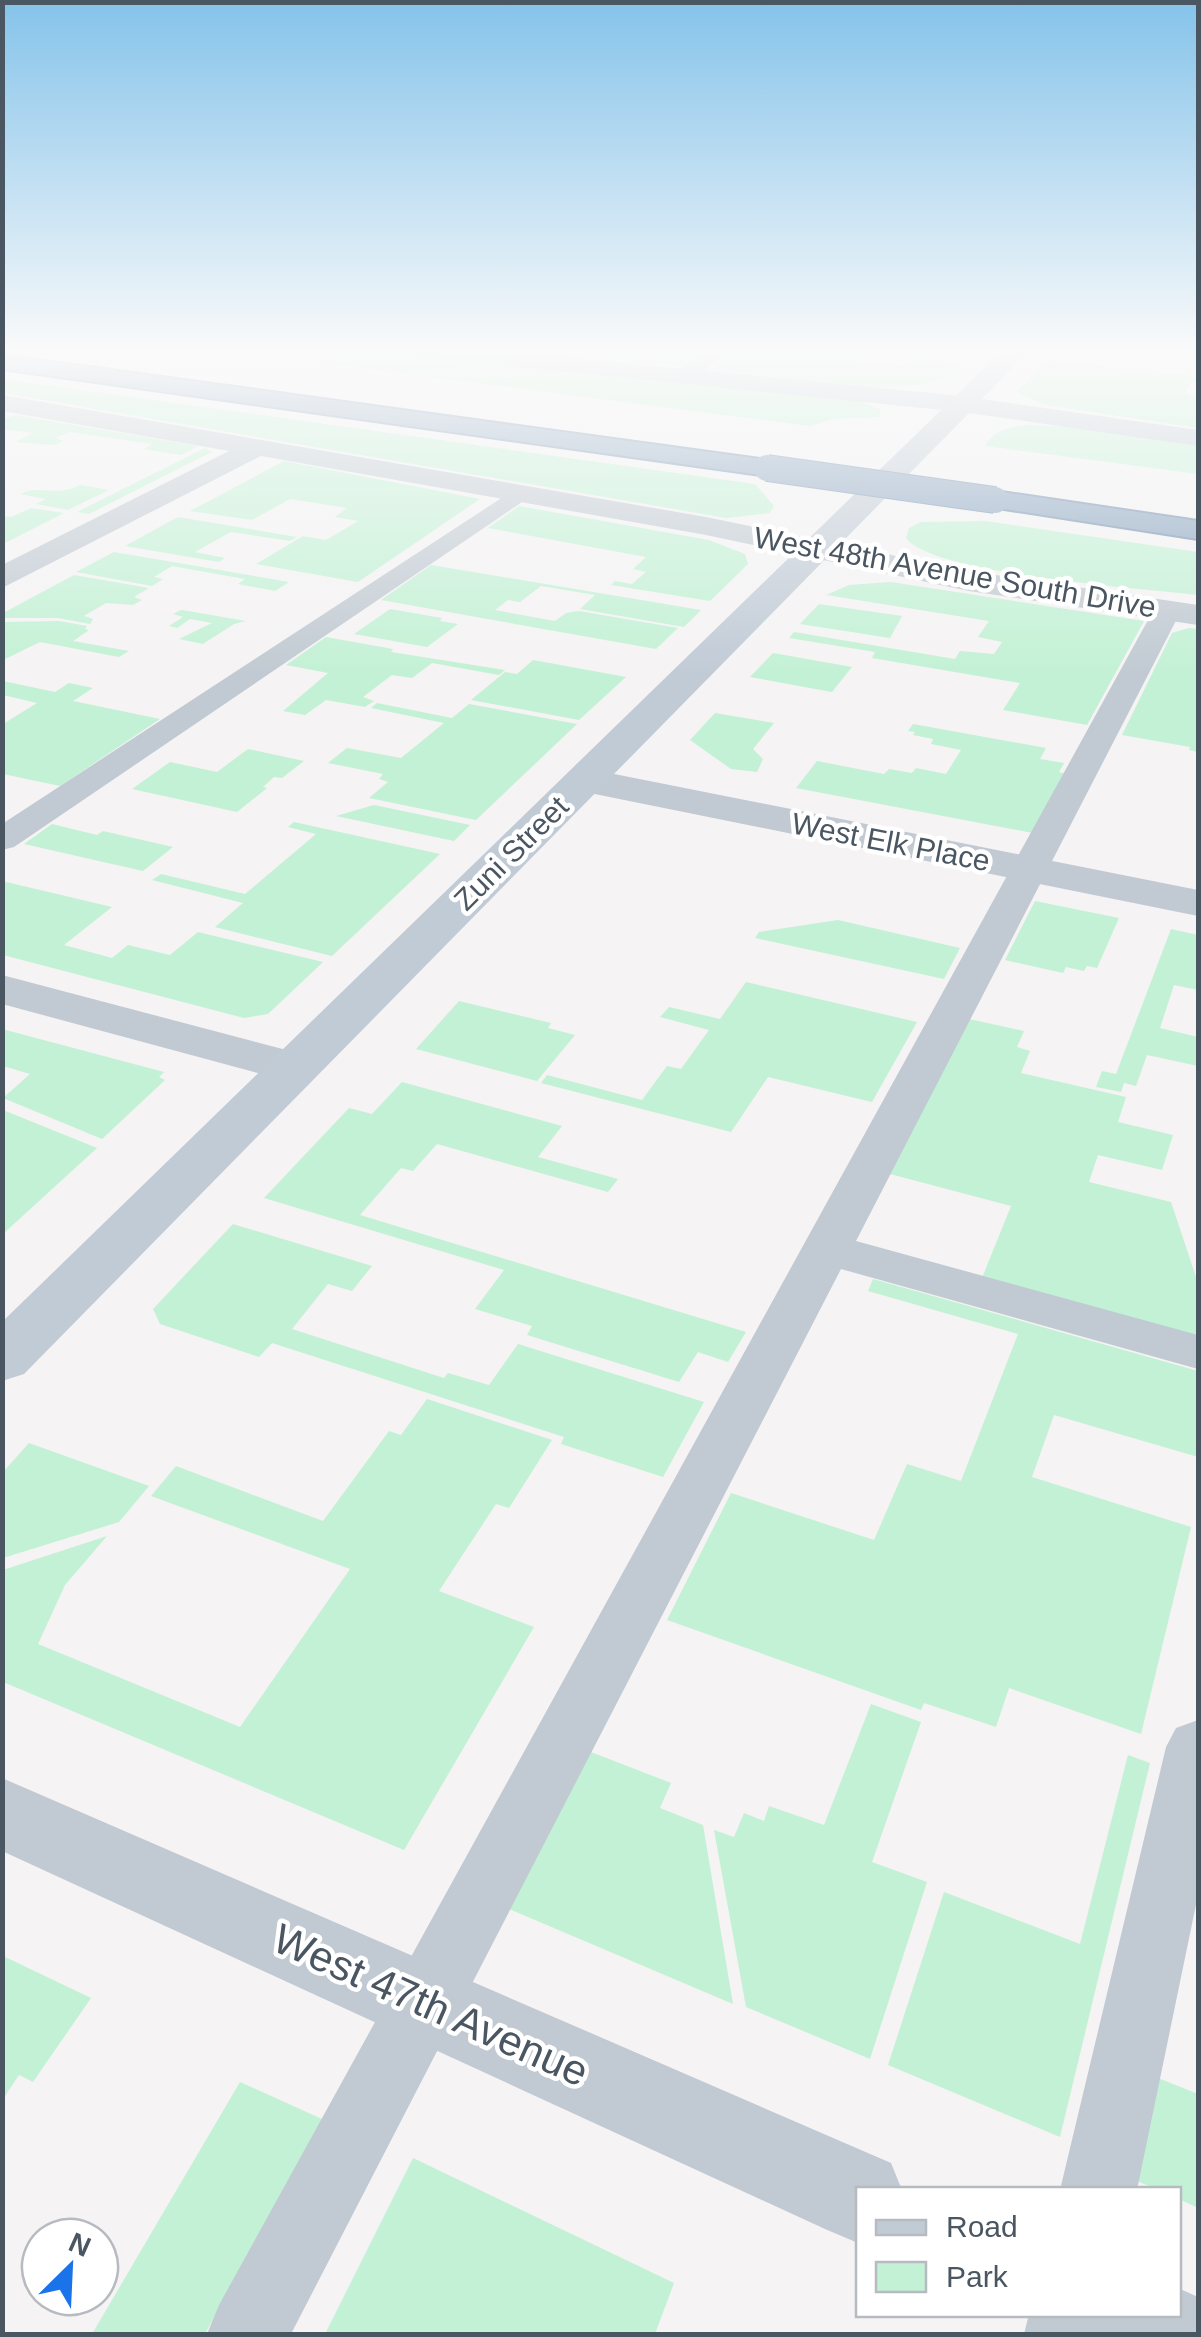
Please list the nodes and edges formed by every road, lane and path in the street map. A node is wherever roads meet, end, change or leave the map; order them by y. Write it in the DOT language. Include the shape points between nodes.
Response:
graph roads {
  1 [pos="238,457"];
  2 [pos="321,457"];
  3 [pos="689,457"];
  4 [pos="908,457"];
  5 [pos="909,457"];
  6 [pos="945,462"];
  7 [pos="520,493"];
  8 [pos="1198,530"];
  9 [pos="816,550"];
  10 [pos="2,578"];
  11 [pos="1183,613"];
  12 [pos="584,780"];
  13 [pos="2,840"];
  14 [pos="1030,869"];
  15 [pos="1198,903"];
  16 [pos="2,989"];
  17 [pos="294,1068"];
  18 [pos="827,1248"];
  19 [pos="1198,1352"];
  20 [pos="2,1359"];
  21 [pos="1198,1746"];
  22 [pos="2,1813"];
  23 [pos="425,2002"];
  24 [pos="1099,2187"];
  25 [pos="856,2195"];
  26 [pos="1129,2317"];
  27 [pos="248,2334"];
  28 [pos="1167,2334"];
  1 -- 10 [label="street"];
  2 -- 7 [label="street, West 48th Avenue South Drive"];
  3 -- 8 [label="highway, bridge"];
  4 -- 6 [label="highway"];
  5 -- 9 [label="street, Zuni Street"];
  7 -- 9 [label="street, West 48th Avenue South Drive"];
  7 -- 13 [label="lane"];
  9 -- 11 [label="street, West 48th Avenue South Drive"];
  9 -- 12 [label="street, Zuni Street"];
  11 -- 14 [label="lane"];
  12 -- 14 [label="street, West Elk Place"];
  12 -- 17 [label="street, Zuni Street"];
  14 -- 15 [label="street, West Elk Place"];
  14 -- 18 [label="lane"];
  16 -- 17 [label="street"];
  17 -- 20 [label="street, Zuni Street"];
  18 -- 19 [label="lane"];
  18 -- 23 [label="lane"];
  21 -- 24 [label="lane"];
  22 -- 23 [label="street, West 47th Avenue"];
  23 -- 25 [label="street, West 47th Avenue"];
  23 -- 27 [label="lane"];
  26 -- 28 [label="street"];
}
